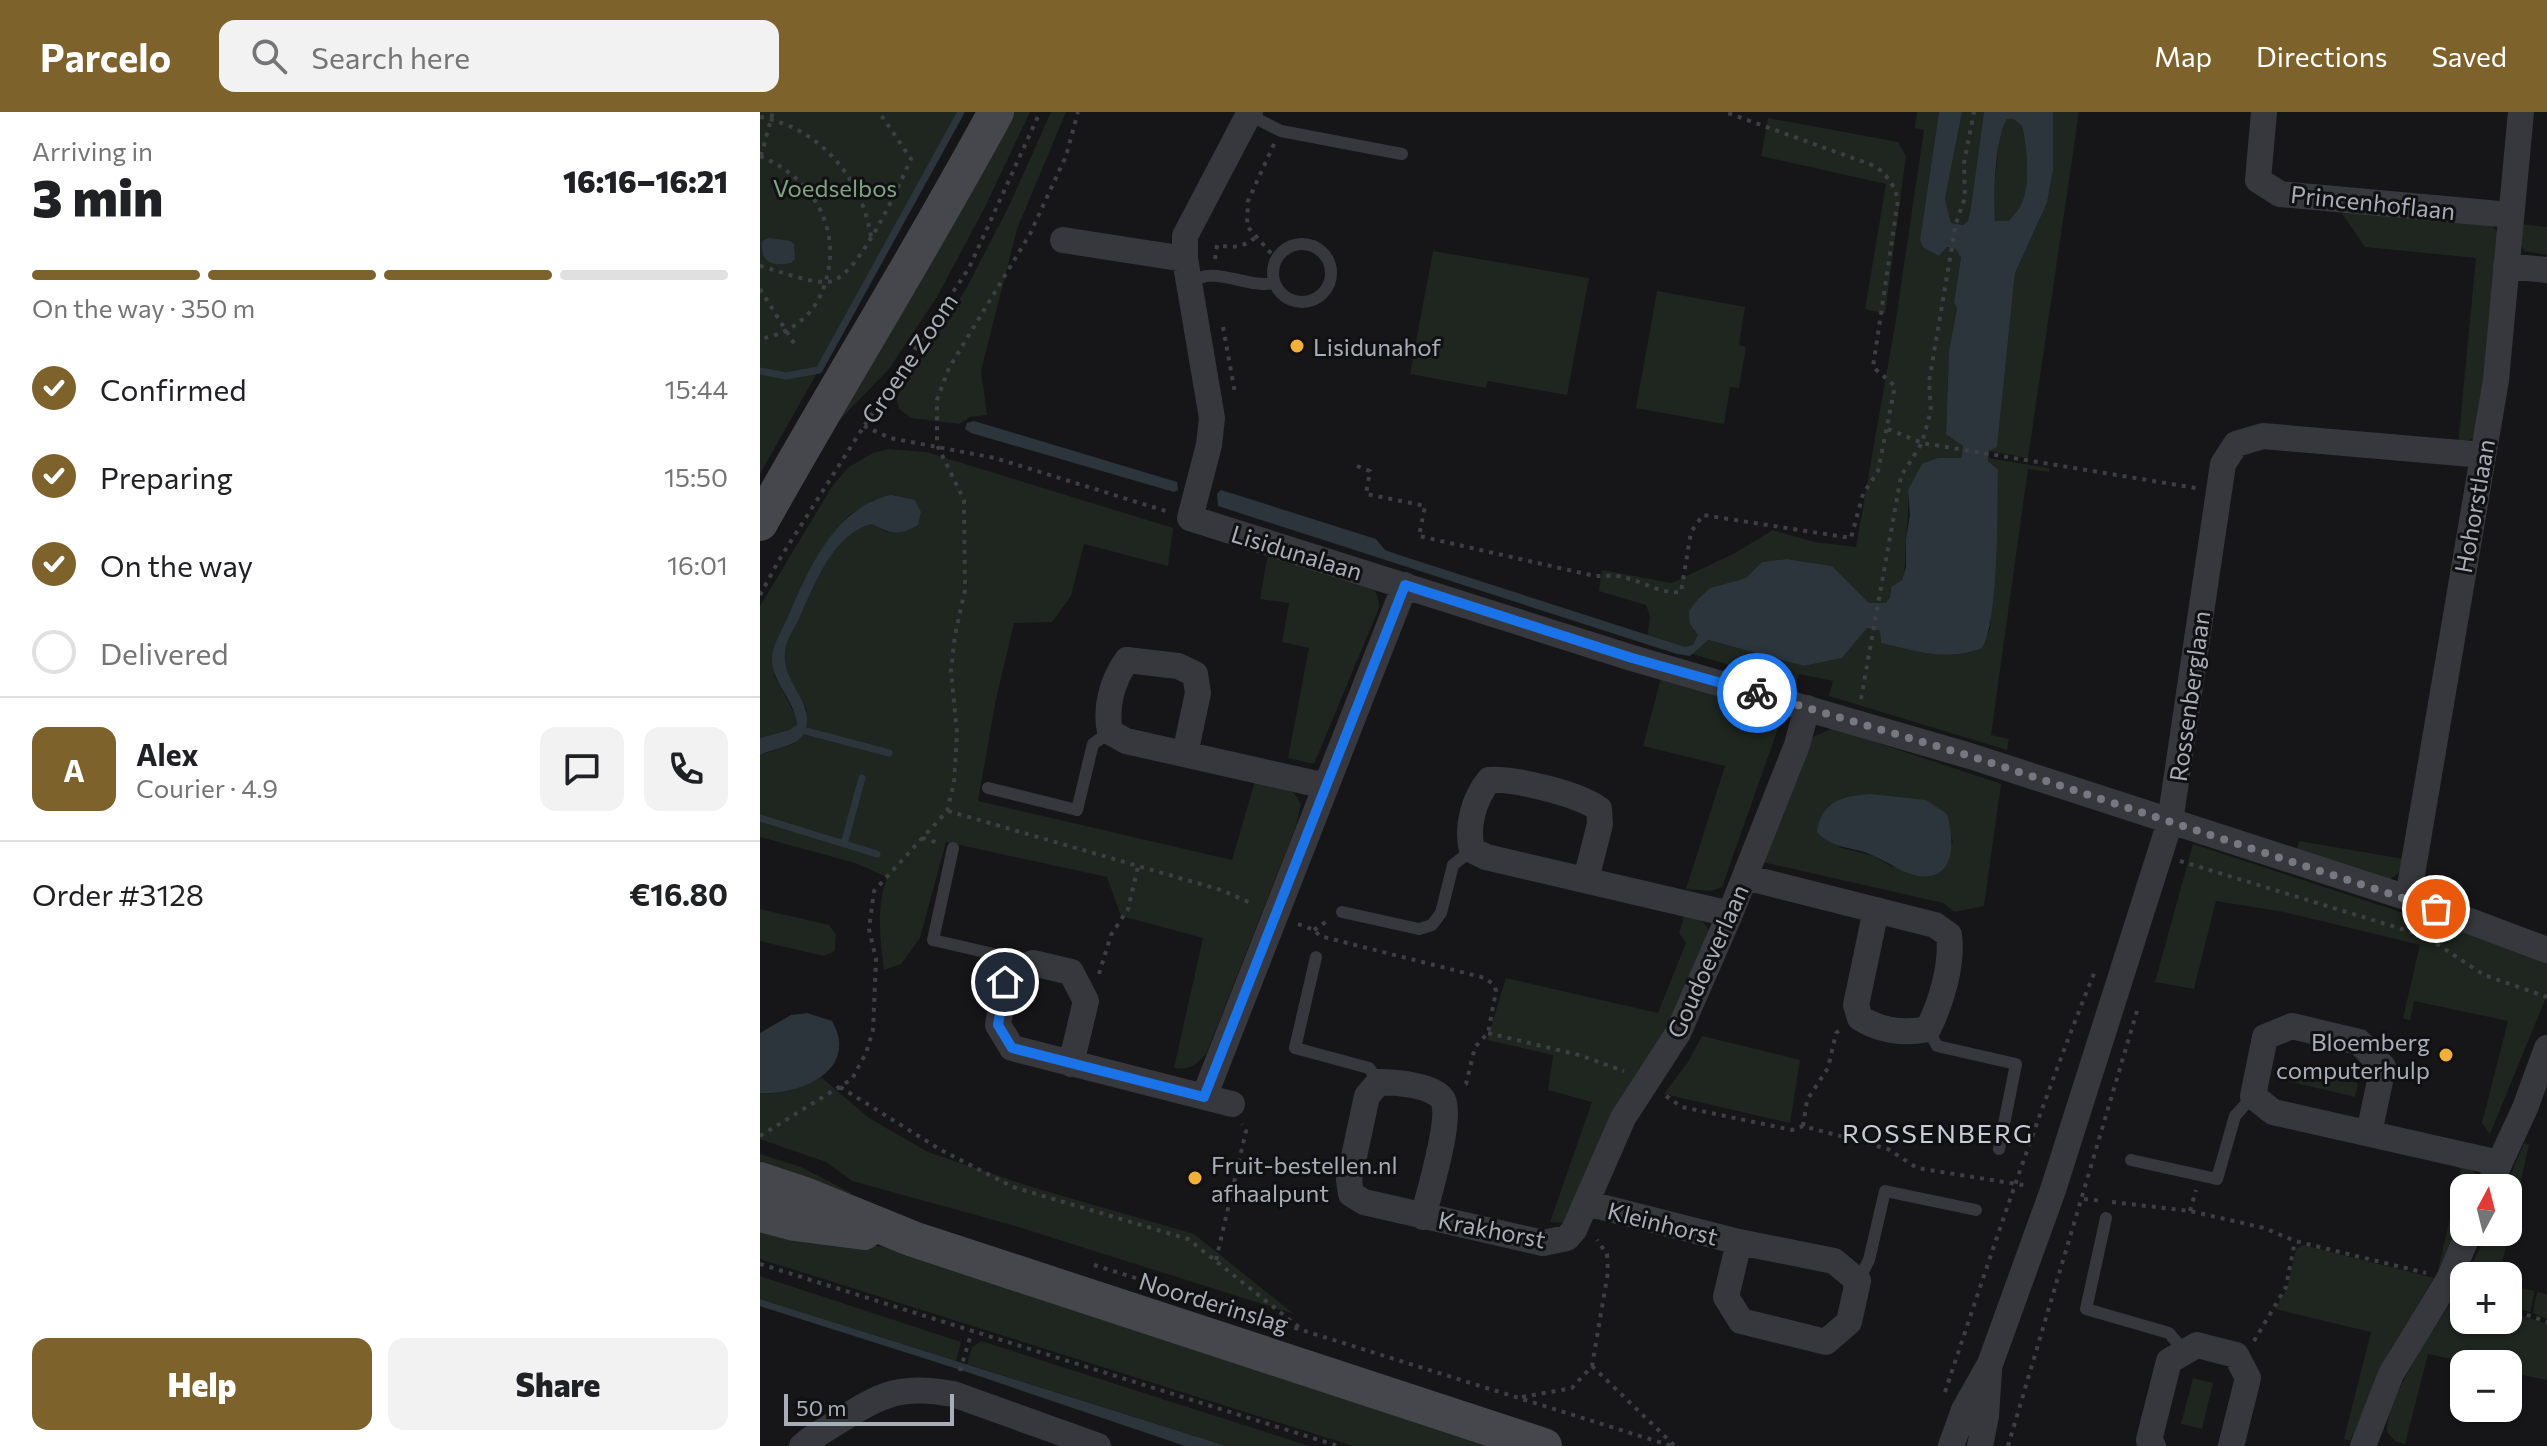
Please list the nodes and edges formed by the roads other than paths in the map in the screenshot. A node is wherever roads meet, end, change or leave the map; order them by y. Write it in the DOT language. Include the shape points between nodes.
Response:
graph roads {
  1 [pos="996,112"];
  2 [pos="2264,112"];
  3 [pos="2521,112"];
  4 [pos="1249,113"];
  5 [pos="1402,154"];
  6 [pos="2511,215"];
  7 [pos="1063,240"];
  8 [pos="2506,266"];
  9 [pos="2547,270"];
  10 [pos="1196,272"];
  11 [pos="1273,283"];
  12 [pos="2483,455"];
  13 [pos="760,523"];
  14 [pos="1405,585"];
  15 [pos="1807,708"];
  16 [pos="1110,732"];
  17 [pos="1185,754"];
  18 [pos="1326,786"];
  19 [pos="988,788"];
  20 [pos="2170,822"];
  21 [pos="953,848"];
  22 [pos="1472,850"];
  23 [pos="1745,877"];
  24 [pos="1586,879"];
  25 [pos="2408,898"];
  26 [pos="1876,910"];
  27 [pos="1342,912"];
  28 [pos="1730,914"];
  29 [pos="2547,950"];
  30 [pos="1316,957"];
  31 [pos="1016,970"];
  32 [pos="1928,1029"];
  33 [pos="2547,1048"];
  34 [pos="1071,1064"];
  35 [pos="1379,1082"];
  36 [pos="2253,1096"];
  37 [pos="1204,1097"];
  38 [pos="1232,1104"];
  39 [pos="2536,1111"];
  40 [pos="2369,1133"];
  41 [pos="1999,1149"];
  42 [pos="2131,1160"];
  43 [pos="2499,1163"];
  44 [pos="2494,1174"];
  45 [pos="760,1180"];
  46 [pos="1586,1203"];
  47 [pos="1976,1210"];
  48 [pos="760,1214"];
  49 [pos="1423,1217"];
  50 [pos="2106,1218"];
  51 [pos="913,1239"];
  52 [pos="1739,1242"];
  53 [pos="2463,1246"];
  54 [pos="1858,1281"];
  55 [pos="2185,1352"];
  56 [pos="1990,1364"];
  57 [pos="802,1446"];
  58 [pos="1098,1446"];
  59 [pos="1544,1446"];
  60 [pos="1951,1446"];
  61 [pos="1980,1446"];
  62 [pos="2153,1446"];
  63 [pos="2231,1446"];
  64 [pos="2363,1446"];
  1 -- 13 [label="main road, Groene Zoom"];
  2 -- 6 [label="street, Princenhoflaan" via="2258,180 2280,194"];
  3 -- 6 [label="street, Hohorstlaan"];
  4 -- 5 [label="lane" via="1281,131"];
  4 -- 10 [label="street" via="1185,236"];
  6 -- 8 [label="street, Hohorstlaan"];
  7 -- 10 [label="street"];
  8 -- 9 [label="street"];
  8 -- 12 [label="street, Hohorstlaan"];
  10 -- 11 [label="lane"];
  10 -- 14 [label="street, Lisidunalaan" via="1212,418 1190,518"];
  11 -- 11 [label="lane" via="1289,300 1316,299 1331,280 1329,261 1312,246 1292,245 1276,259"];
  12 -- 20 [label="street, Rossenberglaan" via="2263,436 2236,444 2223,464 2218,492"];
  12 -- 25 [label="street, Hohorstlaan"];
  14 -- 15 [label="street, Lisidunalaan"];
  14 -- 18 [label="street"];
  15 -- 20 [label="street, Lisidunalaan"];
  15 -- 23 [label="street, Goudoeverlaan"];
  16 -- 17 [label="street" via="1126,741"];
  16 -- 17 [label="street" via="1106,714 1117,674 1127,660 1178,666 1195,674 1198,693"];
  16 -- 19 [label="lane" via="1093,744 1077,810"];
  17 -- 18 [label="street"];
  18 -- 37 [label="street"];
  20 -- 25 [label="street, Lisidunalaan"];
  20 -- 56 [label="street, Rossenberglaan" via="2053,1190"];
  21 -- 31 [label="lane" via="933,940 998,955"];
  22 -- 24 [label="street"];
  22 -- 24 [label="street" via="1468,834 1479,793 1489,780 1587,800 1599,809 1600,824"];
  22 -- 27 [label="lane" via="1453,865 1441,913 1432,925 1419,929"];
  23 -- 26 [label="street"];
  23 -- 28 [label="street, Goudoeverlaan"];
  24 -- 28 [label="street"];
  25 -- 29 [label="street, Lisidunalaan"];
  26 -- 32 [label="street" via="1935,925 1949,935 1951,950"];
  26 -- 32 [label="street" via="1856,1005 1860,1018 1910,1033"];
  28 -- 46 [label="street, Goudoeverlaan" via="1678,1033 1623,1118"];
  30 -- 35 [label="lane" via="1295,1048 1369,1068"];
  31 -- 34 [label="street" via="1005,982 998,1025 1012,1048"];
  31 -- 34 [label="street" via="1033,963 1071,972 1086,1001"];
  32 -- 41 [label="lane" via="1937,1046 2016,1064"];
  33 -- 39 [label="street"];
  34 -- 37 [label="street"];
  35 -- 49 [label="street, Krakhorst" via="1433,1091 1442,1099 1446,1118"];
  35 -- 49 [label="street, Krakhorst" via="1367,1096 1349,1180 1351,1194"];
  36 -- 40 [label="street" via="2273,1112"];
  36 -- 40 [label="street" via="2265,1037 2292,1026 2359,1042 2383,1067"];
  36 -- 42 [label="lane" via="2235,1116 2217,1179"];
  37 -- 38 [label="street"];
  39 -- 43 [label="street"];
  40 -- 43 [label="street"];
  43 -- 44 [label="street"];
  45 -- 51 [label="main road, Noorderinslag"];
  46 -- 49 [label="street, Krakhorst" via="1567,1238 1543,1243"];
  46 -- 52 [label="street, Kleinhorst"];
  47 -- 54 [label="lane" via="1885,1191 1869,1260"];
  48 -- 51 [label="main road, Noorderinslag"];
  50 -- 55 [label="lane" via="2086,1309 2169,1333"];
  51 -- 59 [label="main road, Noorderinslag"];
  52 -- 54 [label="street, Kleinhorst" via="1834,1261"];
  52 -- 54 [label="street, Kleinhorst" via="1726,1297 1741,1321 1826,1342 1849,1322"];
  53 -- 64 [label="street" via="2391,1374"];
  55 -- 62 [label="street" via="2169,1361 2149,1440"];
  55 -- 63 [label="street" via="2197,1345 2237,1357 2248,1378"];
  56 -- 60 [label="street, Rossenberglaan"];
  56 -- 61 [label="street, Rossenberglaan"];
  57 -- 58 [label="street" via="878,1397 904,1390 953,1394"];
}
